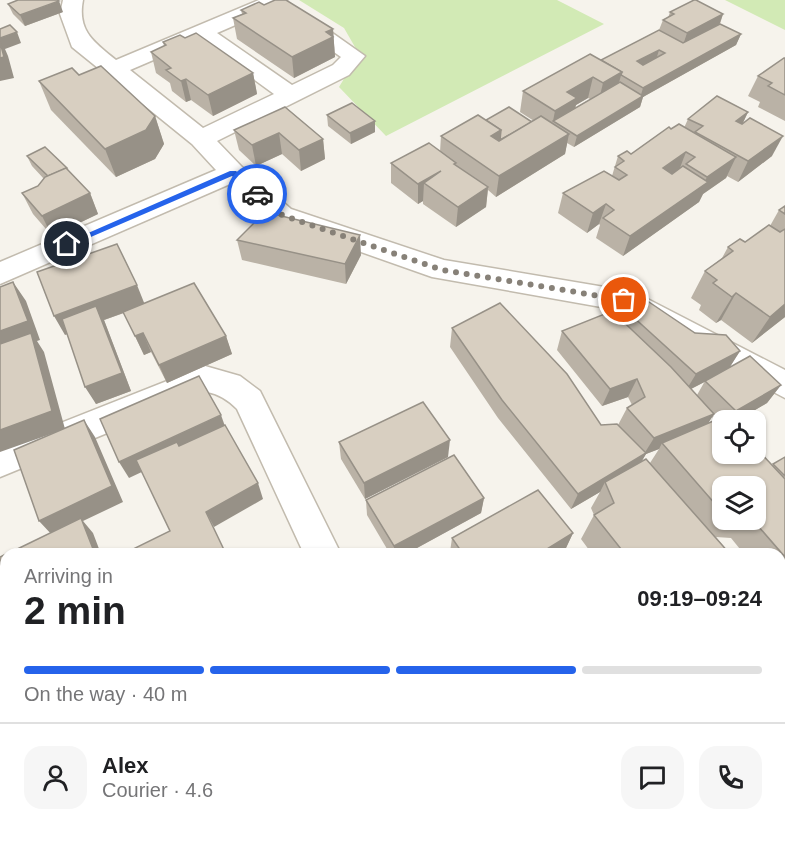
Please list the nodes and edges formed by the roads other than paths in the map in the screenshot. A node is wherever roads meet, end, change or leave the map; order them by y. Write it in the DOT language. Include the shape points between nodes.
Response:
graph roads {
  1 [pos="73,0"];
  2 [pos="275,1"];
  3 [pos="202,32"];
  4 [pos="114,69"];
  5 [pos="291,95"];
  6 [pos="201,139"];
  7 [pos="233,173"];
  8 [pos="0,274"];
  9 [pos="785,385"];
  10 [pos="0,462"];
  11 [pos="320,548"];
  1 -- 4 [label="street" via="70,14 80,42"];
  2 -- 3 [label="street"];
  2 -- 5 [label="street" via="354,56 341,70"];
  3 -- 4 [label="street"];
  3 -- 5 [label="street"];
  4 -- 6 [label="street"];
  5 -- 6 [label="street"];
  6 -- 7 [label="street"];
  7 -- 8 [label="street"];
  7 -- 9 [label="street" via="282,215 442,270 624,300"];
  10 -- 11 [label="street" via="205,379 226,382 249,400"];
}
